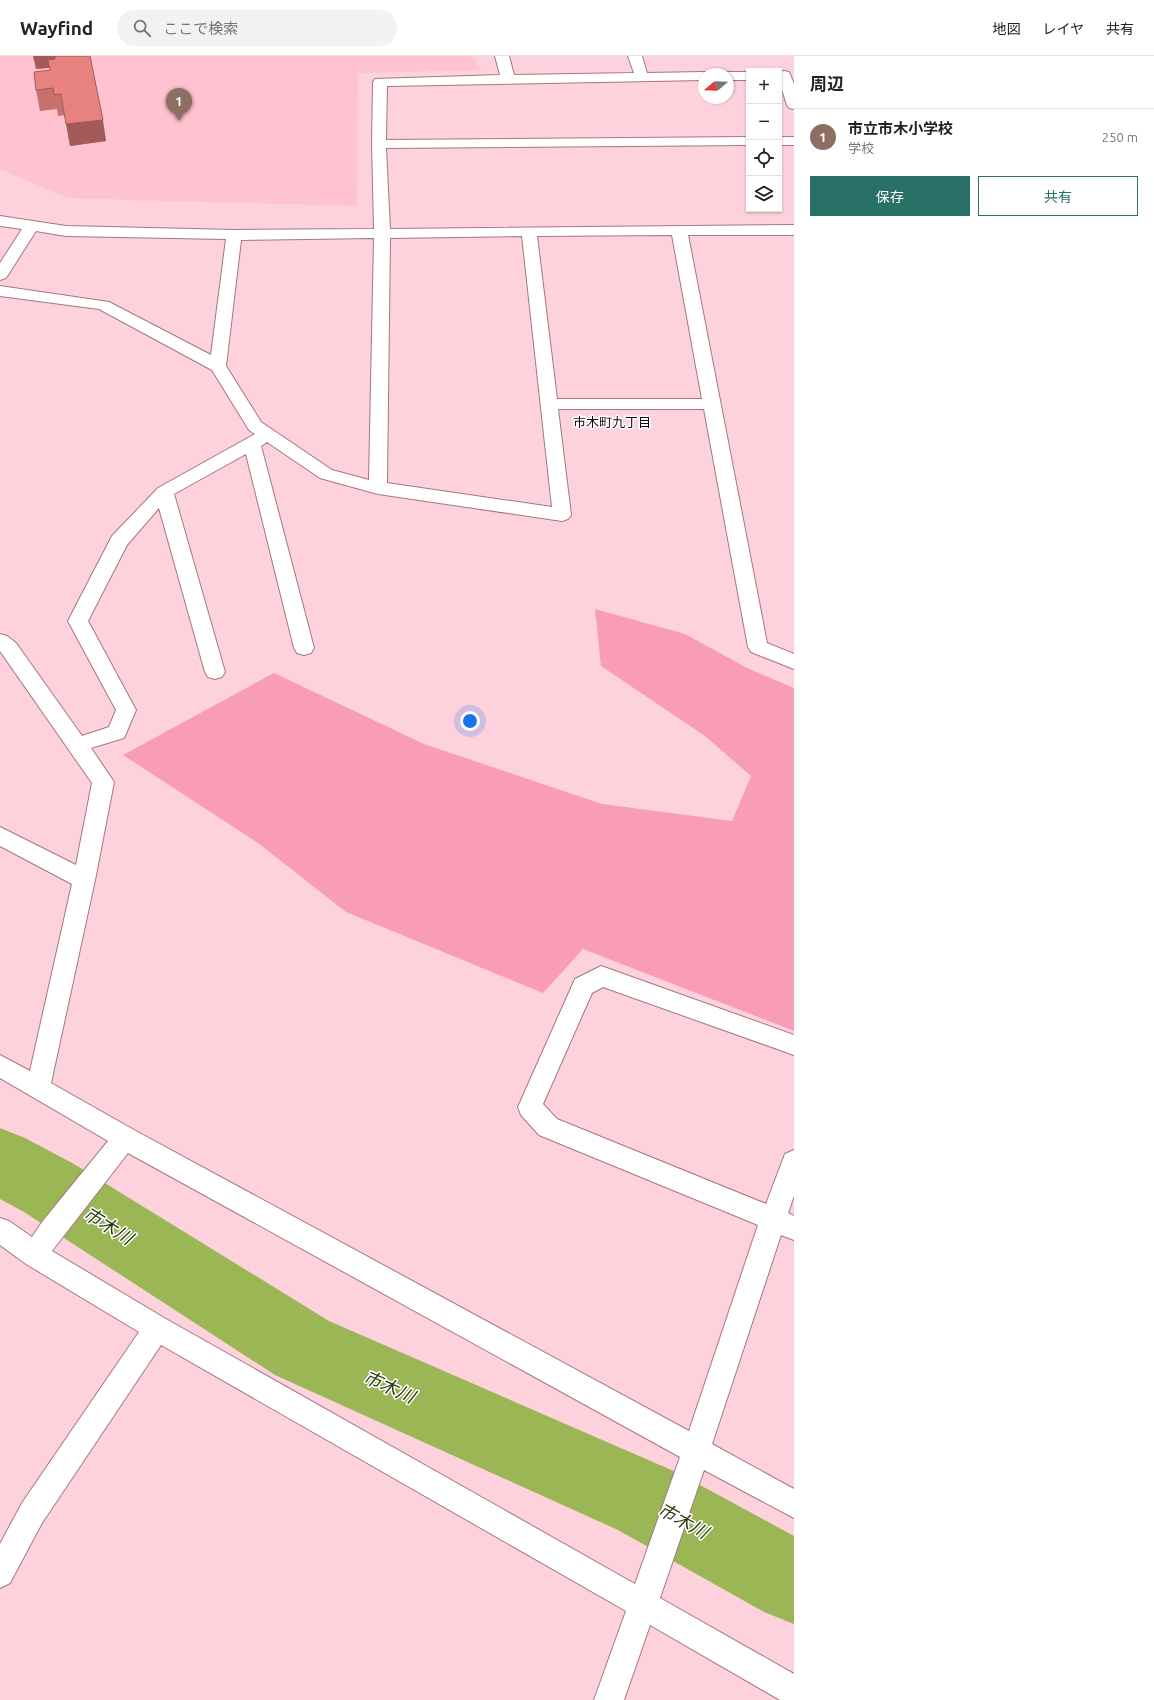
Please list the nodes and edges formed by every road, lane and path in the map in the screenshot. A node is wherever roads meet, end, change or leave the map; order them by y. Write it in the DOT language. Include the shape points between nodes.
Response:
graph roads {
  1 [pos="502,56"];
  2 [pos="635,56"];
  3 [pos="786,75"];
  4 [pos="698,76"];
  5 [pos="734,76"];
  6 [pos="746,76"];
  7 [pos="642,77"];
  8 [pos="508,79"];
  9 [pos="794,105"];
  10 [pos="746,141"];
  11 [pos="782,141"];
  12 [pos="794,141"];
  13 [pos="379,144"];
  14 [pos="0,221"];
  15 [pos="32,226"];
  16 [pos="679,230"];
  17 [pos="794,230"];
  18 [pos="529,231"];
  19 [pos="382,233"];
  20 [pos="234,235"];
  21 [pos="0,275"];
  22 [pos="0,291"];
  23 [pos="218,366"];
  24 [pos="549,404"];
  25 [pos="712,404"];
  26 [pos="260,439"];
  27 [pos="378,488"];
  28 [pos="164,492"];
  29 [pos="0,641"];
  30 [pos="304,648"];
  31 [pos="794,662"];
  32 [pos="215,672"];
  33 [pos="77,745"];
  34 [pos="0,836"];
  35 [pos="84,880"];
  36 [pos="794,1045"];
  37 [pos="0,1066"];
  38 [pos="38,1089"];
  39 [pos="125,1138"];
  40 [pos="794,1162"];
  41 [pos="784,1223"];
  42 [pos="0,1230"];
  43 [pos="35,1255"];
  44 [pos="157,1328"];
  45 [pos="692,1462"];
  46 [pos="794,1504"];
  47 [pos="0,1573"];
  48 [pos="646,1591"];
  49 [pos="794,1691"];
  50 [pos="609,1700"];
  1 -- 8 [label="street"];
  2 -- 7 [label="street"];
  3 -- 9 [label="street"];
  4 -- 7 [label="street"];
  5 -- 6 [label="street"];
  7 -- 8 [label="street"];
  8 -- 13 [label="street" via="380,82"];
  10 -- 13 [label="street"];
  11 -- 12 [label="street"];
  13 -- 19 [label="street"];
  14 -- 15 [label="street"];
  15 -- 20 [label="street" via="66,231"];
  15 -- 21 [label="street"];
  16 -- 17 [label="street"];
  16 -- 18 [label="street"];
  16 -- 25 [label="street"];
  18 -- 19 [label="street"];
  18 -- 24 [label="street"];
  19 -- 20 [label="street"];
  19 -- 27 [label="street"];
  20 -- 23 [label="street"];
  22 -- 23 [label="street" via="103,306"];
  23 -- 26 [label="street" via="255,426"];
  24 -- 25 [label="street"];
  24 -- 27 [label="street" via="562,515"];
  25 -- 31 [label="street" via="758,647"];
  26 -- 27 [label="street" via="326,474"];
  26 -- 28 [label="street"];
  26 -- 30 [label="street"];
  28 -- 32 [label="street"];
  28 -- 33 [label="street" via="119,541 78,621 126,710 117,732"];
  29 -- 33 [label="street" via="9,648"];
  33 -- 35 [label="street" via="103,782"];
  34 -- 35 [label="street"];
  35 -- 38 [label="street"];
  36 -- 41 [label="street" via="602,976 583,986 530,1107 548,1126"];
  37 -- 38 [label="street"];
  38 -- 39 [label="street"];
  39 -- 43 [label="street"];
  39 -- 45 [label="street"];
  40 -- 41 [label="street"];
  41 -- 45 [label="street"];
  42 -- 43 [label="street"];
  43 -- 44 [label="street"];
  44 -- 47 [label="street" via="32,1513"];
  44 -- 48 [label="street"];
  45 -- 46 [label="street"];
  45 -- 48 [label="street"];
  48 -- 49 [label="street"];
  48 -- 50 [label="street"];
}
